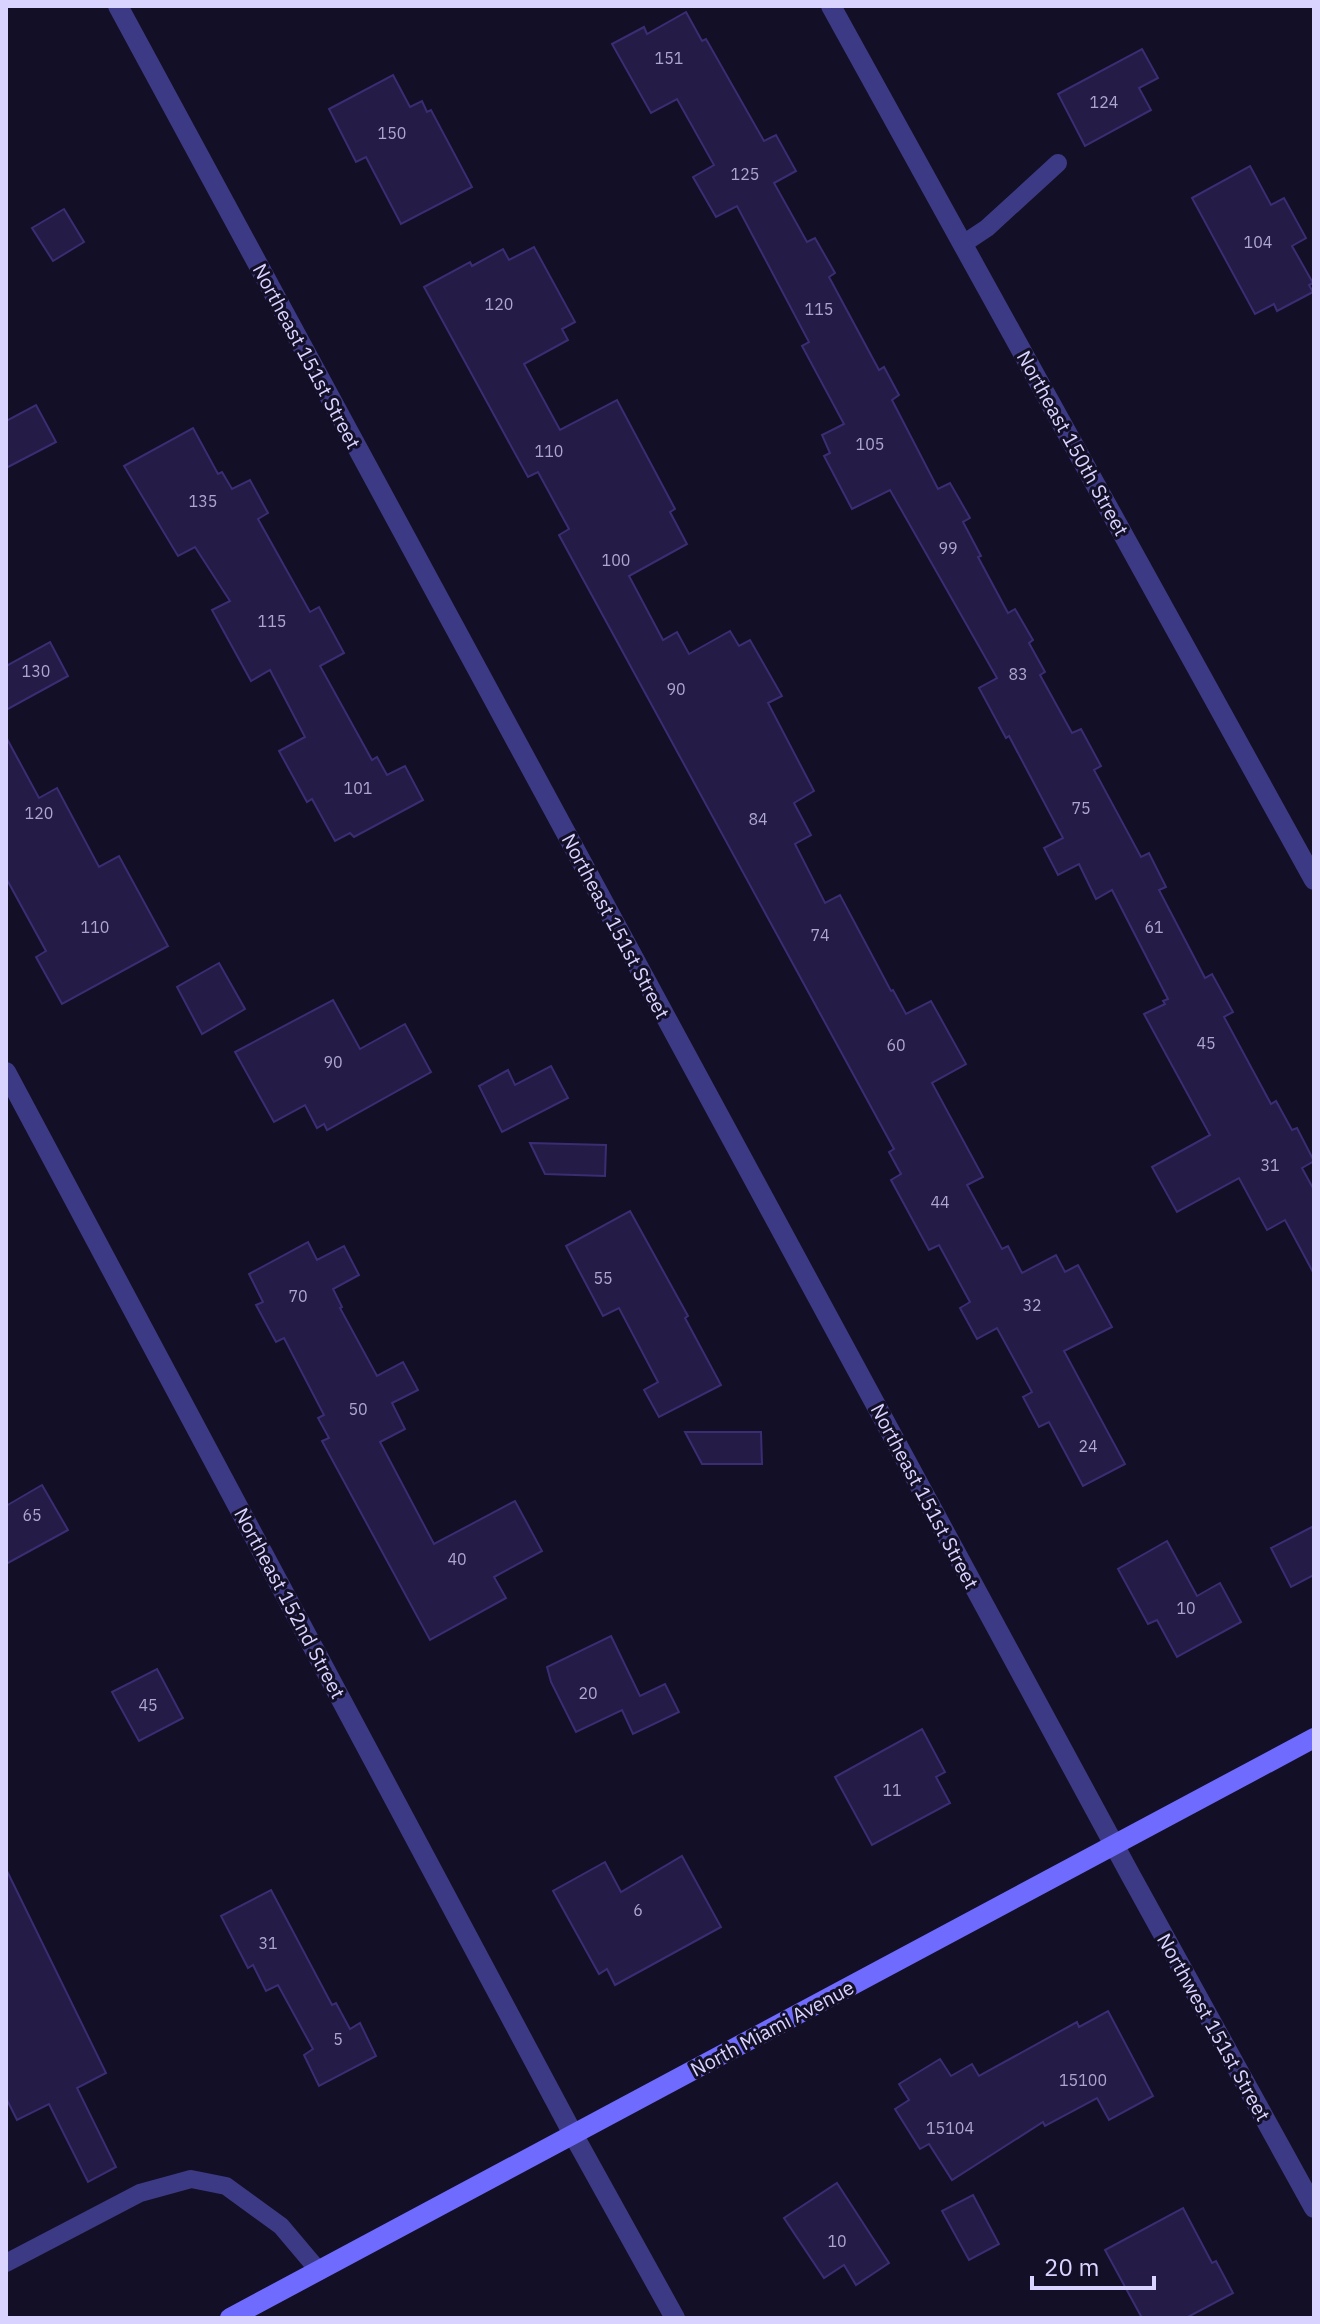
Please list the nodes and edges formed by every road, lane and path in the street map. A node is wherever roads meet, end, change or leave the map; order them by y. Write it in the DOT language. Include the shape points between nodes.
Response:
graph roads {
  1 [pos="118,6"];
  2 [pos="831,6"];
  3 [pos="1058,163"];
  4 [pos="963,244"];
  5 [pos="1314,880"];
  6 [pos="6,1072"];
  7 [pos="1314,1738"];
  8 [pos="1115,1845"];
  9 [pos="573,2134"];
  10 [pos="1314,2208"];
  11 [pos="6,2263"];
  12 [pos="319,2271"];
  13 [pos="230,2318"];
  14 [pos="675,2318"];
  1 -- 8 [label="street, Northeast 151st Street"];
  2 -- 4 [label="street, Northeast 150th Street"];
  3 -- 4 [label="lane"];
  4 -- 5 [label="street, Northeast 150th Street"];
  6 -- 9 [label="street, Northeast 152nd Street"];
  7 -- 8 [label="street, North Miami Avenue"];
  8 -- 9 [label="street, North Miami Avenue"];
  8 -- 10 [label="street, Northwest 151st Street"];
  9 -- 12 [label="street, North Miami Avenue"];
  9 -- 14 [label="street, Northeast 152nd Street"];
  11 -- 12 [label="lane" via="140,2193 191,2179 226,2186 281,2226"];
  12 -- 13 [label="street, North Miami Avenue"];
}
